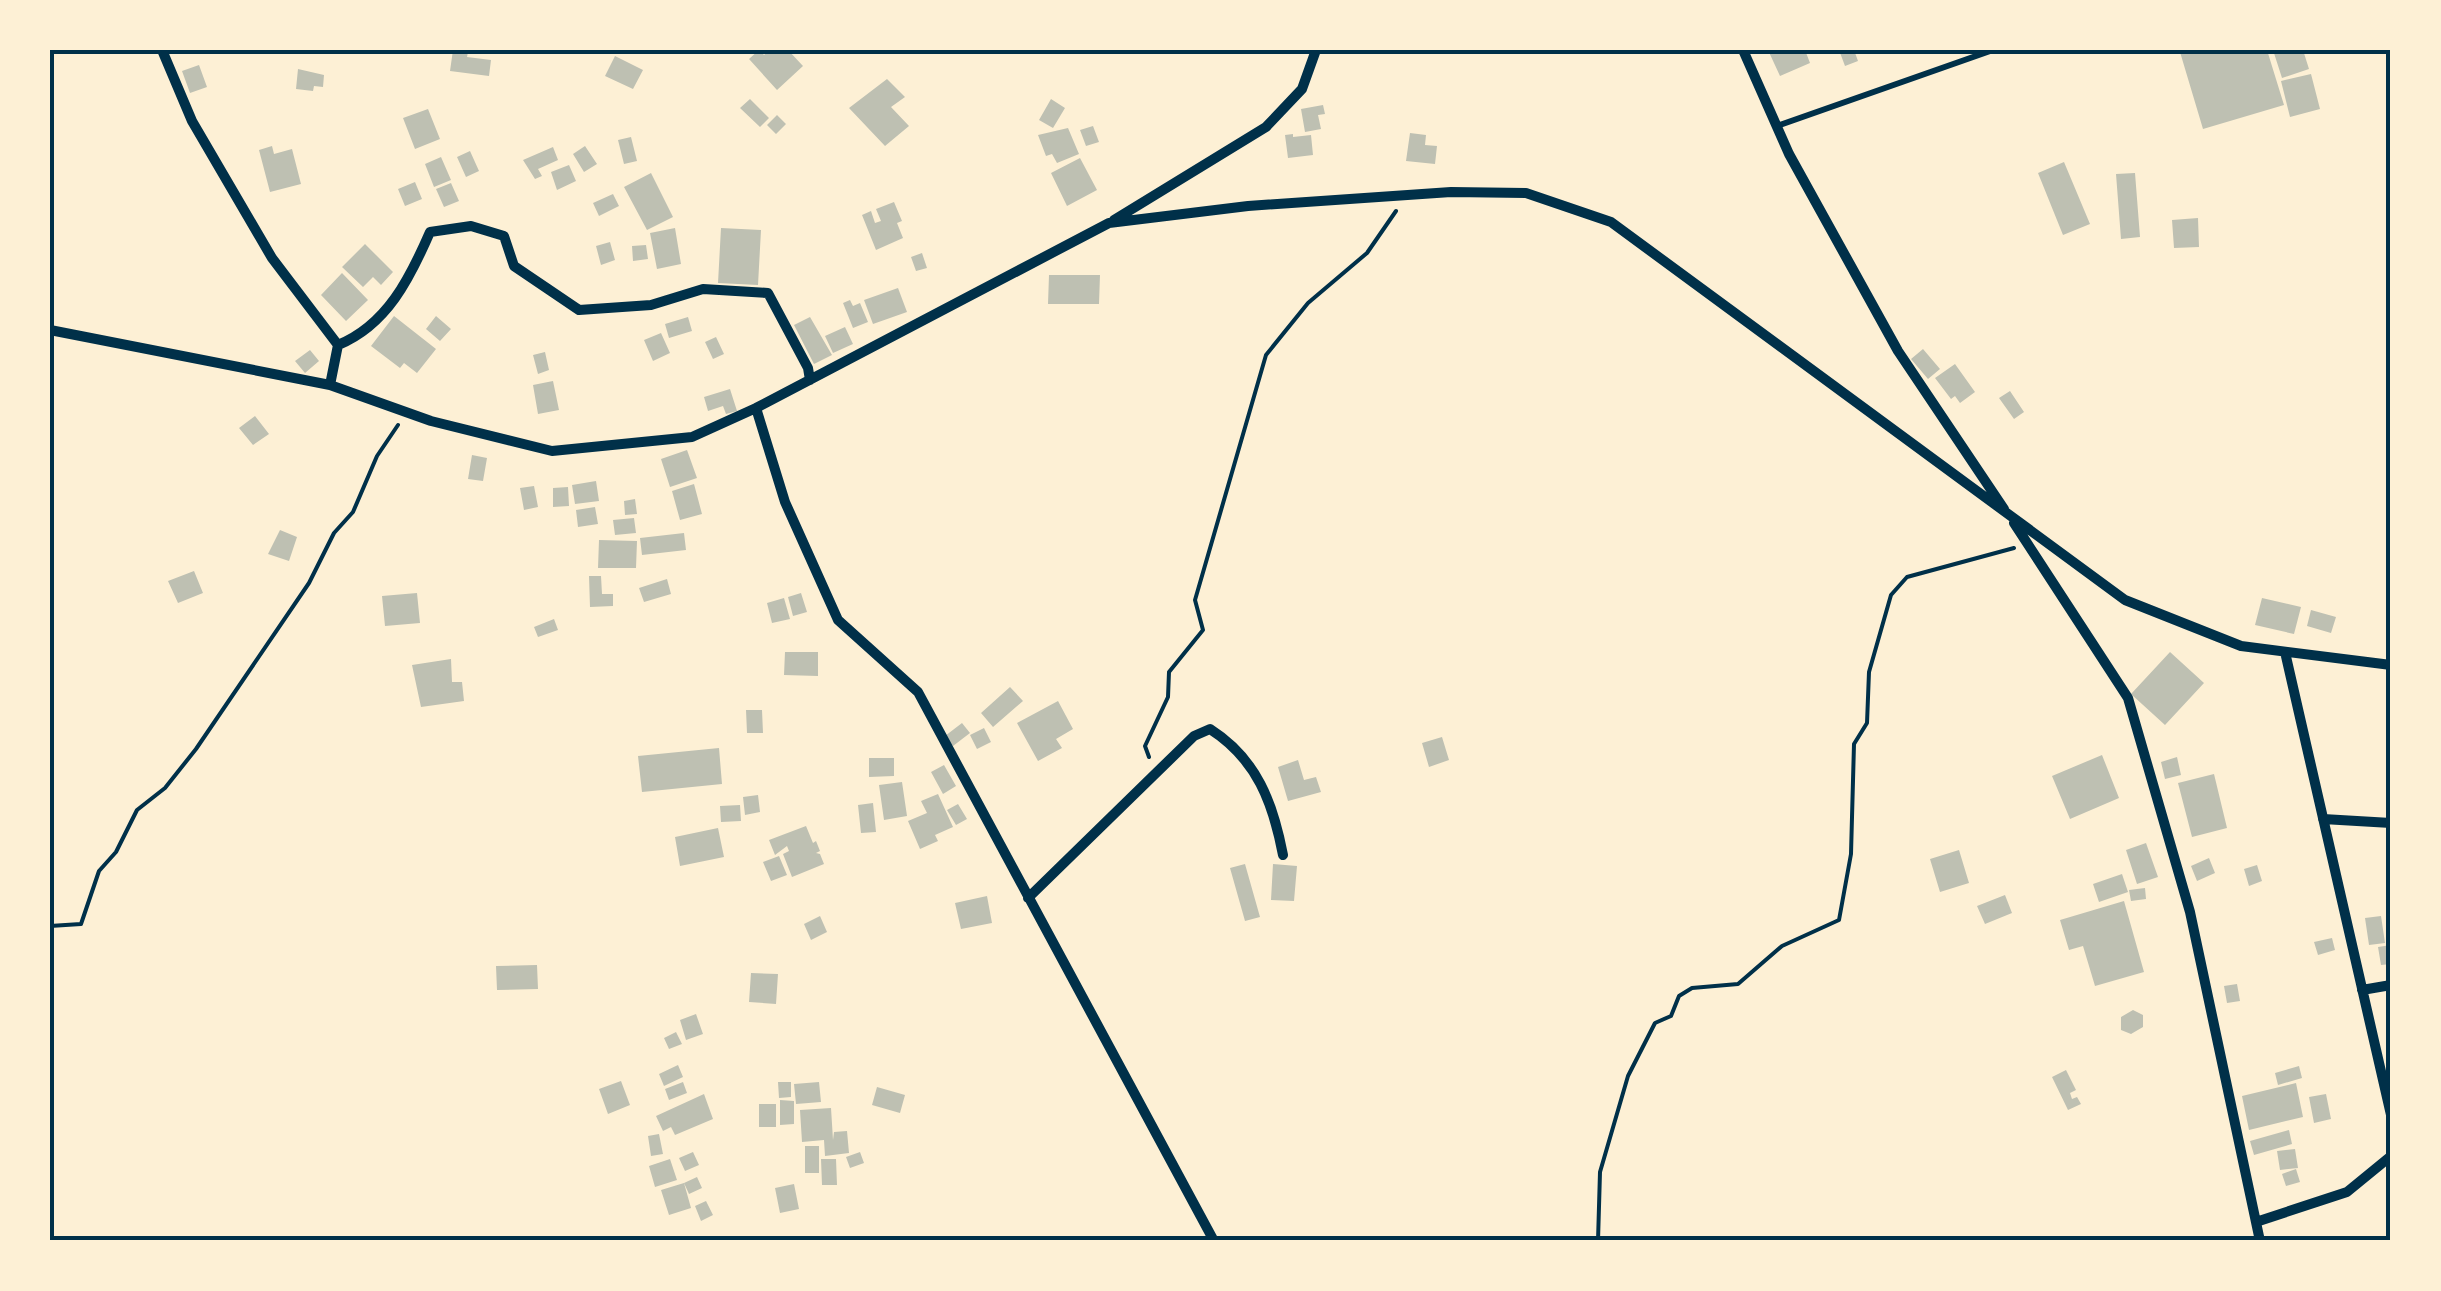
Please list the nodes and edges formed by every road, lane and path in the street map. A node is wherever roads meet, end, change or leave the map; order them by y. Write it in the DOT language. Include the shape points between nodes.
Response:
graph roads {
  1 [pos="162,50"];
  2 [pos="1316,50"];
  3 [pos="1743,50"];
  4 [pos="1993,50"];
  5 [pos="1777,126"];
  6 [pos="1407,195"];
  7 [pos="1109,223"];
  8 [pos="50,330"];
  9 [pos="338,345"];
  10 [pos="810,380"];
  11 [pos="330,384"];
  12 [pos="756,408"];
  13 [pos="407,412"];
  14 [pos="2010,518"];
  15 [pos="2028,545"];
  16 [pos="2285,652"];
  17 [pos="2391,665"];
  18 [pos="1154,776"];
  19 [pos="2323,819"];
  20 [pos="2391,823"];
  21 [pos="1282,855"];
  22 [pos="1028,898"];
  23 [pos="50,926"];
  24 [pos="2391,984"];
  25 [pos="2362,990"];
  26 [pos="2391,1115"];
  27 [pos="2391,1156"];
  28 [pos="2256,1222"];
  29 [pos="1214,1241"];
  30 [pos="1598,1241"];
  31 [pos="2260,1241"];
  1 -- 9 [label="street" via="192,121 262,241"];
  2 -- 7 [label="street" via="1302,89 1266,126"];
  3 -- 5 [label="street"];
  4 -- 5 [label="lane"];
  5 -- 14 [label="street" via="1898,352"];
  6 -- 7 [label="street"];
  6 -- 14 [label="street" via="1526,193 1611,222"];
  6 -- 18 [label="path" via="1367,253 1308,303 1266,355 1196,600 1203,630 1169,672 1168,697 1146,746"];
  7 -- 10 [label="street"];
  8 -- 11 [label="street"];
  9 -- 10 [label="street" via="362,336 408,283 430,232 471,226 504,236 514,266 579,310 651,306 703,289 768,293"];
  9 -- 11 [label="street"];
  10 -- 12 [label="street"];
  11 -- 13 [label="street"];
  12 -- 13 [label="street" via="692,437 552,451"];
  12 -- 22 [label="street" via="785,502 838,620 918,692"];
  13 -- 23 [label="path" via="309,583 196,749 165,788 136,810 116,852 98,871 80,924"];
  14 -- 15 [label="street"];
  14 -- 16 [label="street" via="2125,600 2241,646"];
  15 -- 28 [label="street" via="2128,698 2190,912"];
  15 -- 30 [label="path" via="1908,577 1892,595 1869,672 1867,723 1854,744 1851,854 1839,920 1782,946 1738,984 1692,988 1679,996 1671,1016 1654,1023 1628,1076 1600,1172"];
  16 -- 17 [label="street"];
  16 -- 19 [label="street"];
  18 -- 21 [label="street" via="1210,729 1265,787"];
  18 -- 22 [label="street"];
  19 -- 20 [label="street"];
  19 -- 25 [label="street"];
  22 -- 29 [label="street"];
  24 -- 25 [label="street"];
  25 -- 26 [label="street"];
  27 -- 28 [label="street" via="2347,1192"];
  28 -- 31 [label="street"];
}
